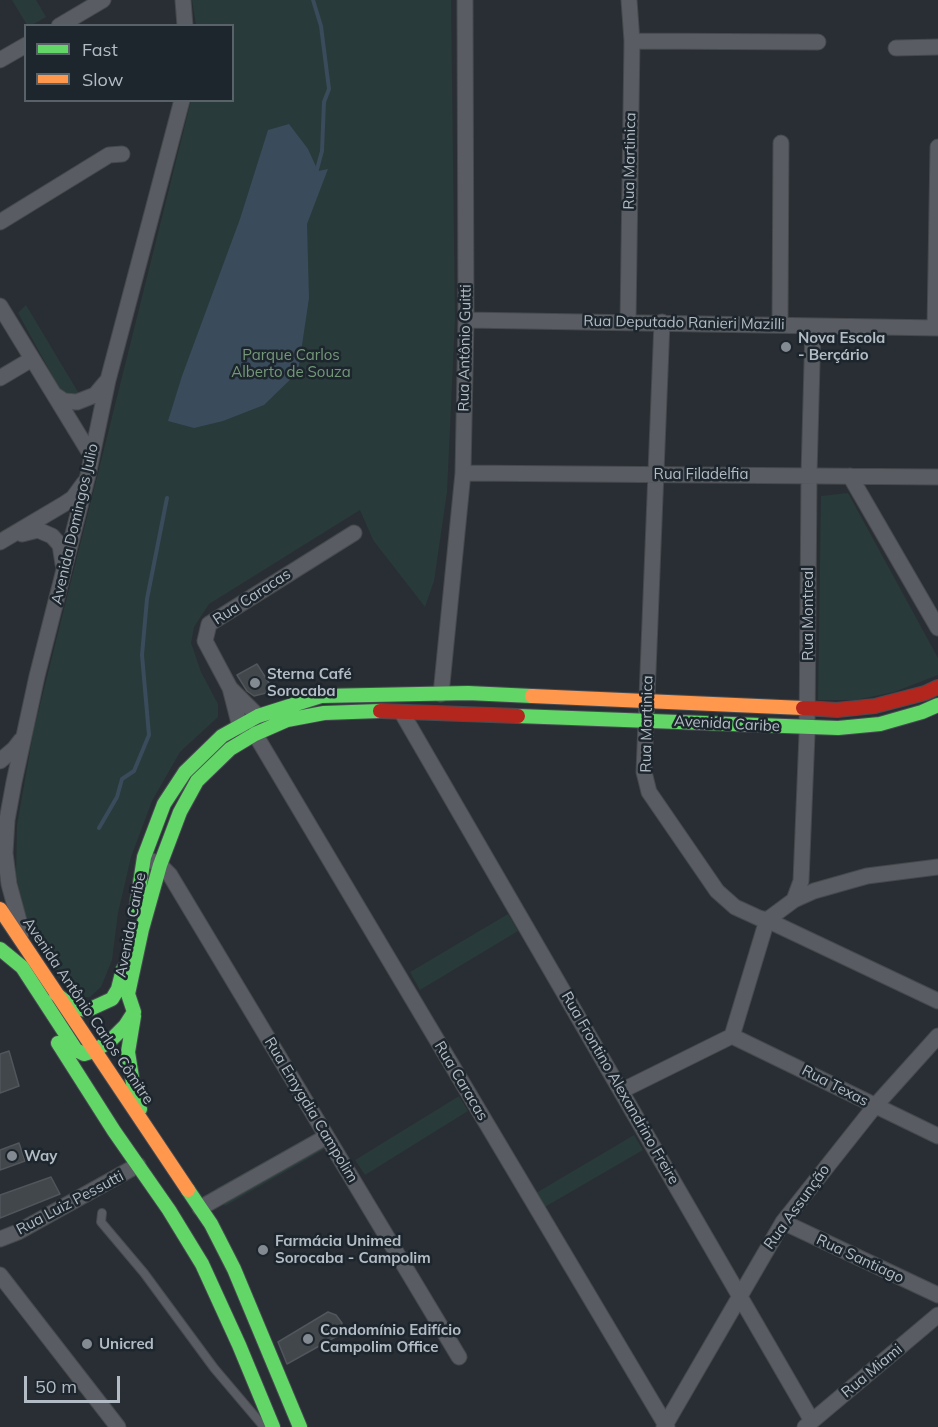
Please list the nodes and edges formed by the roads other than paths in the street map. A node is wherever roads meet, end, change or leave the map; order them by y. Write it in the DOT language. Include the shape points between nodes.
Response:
graph roads {
  1 [pos="103,0"];
  2 [pos="183,0"];
  3 [pos="465,0"];
  4 [pos="629,0"];
  5 [pos="62,24"];
  6 [pos="185,24"];
  7 [pos="632,42"];
  8 [pos="818,42"];
  9 [pos="24,46"];
  10 [pos="938,47"];
  11 [pos="896,48"];
  12 [pos="0,60"];
  13 [pos="181,102"];
  14 [pos="781,143"];
  15 [pos="938,147"];
  16 [pos="122,154"];
  17 [pos="0,222"];
  18 [pos="0,306"];
  19 [pos="466,321"];
  20 [pos="628,322"];
  21 [pos="662,322"];
  22 [pos="780,325"];
  23 [pos="813,326"];
  24 [pos="937,328"];
  25 [pos="32,359"];
  26 [pos="0,378"];
  27 [pos="108,380"];
  28 [pos="55,395"];
  29 [pos="91,455"];
  30 [pos="463,473"];
  31 [pos="656,474"];
  32 [pos="88,475"];
  33 [pos="809,475"];
  34 [pos="850,476"];
  35 [pos="938,477"];
  36 [pos="354,532"];
  37 [pos="0,543"];
  38 [pos="63,579"];
  39 [pos="938,628"];
  40 [pos="938,687"];
  41 [pos="230,688"];
  42 [pos="442,694"];
  43 [pos="422,695"];
  44 [pos="647,701"];
  45 [pos="938,705"];
  46 [pos="807,708"];
  47 [pos="402,713"];
  48 [pos="419,713"];
  49 [pos="442,713"];
  50 [pos="258,716"];
  51 [pos="646,720"];
  52 [pos="240,727"];
  53 [pos="807,728"];
  54 [pos="255,734"];
  55 [pos="23,736"];
  56 [pos="427,755"];
  57 [pos="0,761"];
  58 [pos="144,857"];
  59 [pos="160,865"];
  60 [pos="938,867"];
  61 [pos="794,900"];
  62 [pos="0,909"];
  63 [pos="767,920"];
  64 [pos="0,949"];
  65 [pos="27,950"];
  66 [pos="0,954"];
  67 [pos="56,994"];
  68 [pos="938,1001"];
  69 [pos="134,1012"];
  70 [pos="732,1036"];
  71 [pos="938,1036"];
  72 [pos="94,1051"];
  73 [pos="621,1091"];
  74 [pos="874,1106"];
  75 [pos="148,1131"];
  76 [pos="938,1136"];
  77 [pos="326,1137"];
  78 [pos="138,1165"];
  79 [pos="200,1208"];
  80 [pos="102,1213"];
  81 [pos="783,1222"];
  82 [pos="0,1239"];
  83 [pos="0,1275"];
  84 [pos="739,1294"];
  85 [pos="938,1295"];
  86 [pos="938,1315"];
  87 [pos="459,1357"];
  88 [pos="809,1424"];
  89 [pos="666,1426"];
  90 [pos="118,1427"];
  91 [pos="264,1427"];
  92 [pos="273,1427"];
  93 [pos="300,1427"];
  1 -- 5 [label="street"];
  2 -- 6 [label="street"];
  3 -- 19 [label="street, Rua Antônio Guitti"];
  4 -- 7 [label="street, Rua Martinica"];
  7 -- 8 [label="street"];
  7 -- 20 [label="street, Rua Martinica"];
  9 -- 12 [label="street"];
  10 -- 11 [label="street"];
  13 -- 27 [label="street, Avenida Domingos Julio"];
  14 -- 22 [label="street"];
  15 -- 24 [label="street"];
  16 -- 17 [label="street" via="109,154"];
  18 -- 25 [label="street"];
  19 -- 20 [label="street, Rua Deputado Ranieri Mazilli"];
  19 -- 30 [label="street, Rua Antônio Guitti"];
  20 -- 21 [label="street, Rua Deputado Ranieri Mazilli"];
  21 -- 22 [label="street, Rua Deputado Ranieri Mazilli"];
  21 -- 31 [label="street, Rua Martinica"];
  22 -- 23 [label="street, Rua Deputado Ranieri Mazilli"];
  23 -- 24 [label="street, Rua Deputado Ranieri Mazilli"];
  23 -- 33 [label="street, Rua Montreal"];
  25 -- 26 [label="street"];
  25 -- 28 [label="street"];
  27 -- 28 [label="street" via="86,400 69,402"];
  27 -- 29 [label="street, Avenida Domingos Julio"];
  28 -- 29 [label="street"];
  29 -- 32 [label="street, Avenida Domingos Julio"];
  30 -- 31 [label="street, Rua Filadelfia"];
  30 -- 42 [label="street, Rua Antônio Guitti"];
  31 -- 33 [label="street, Rua Filadelfia"];
  31 -- 44 [label="street, Rua Martinica"];
  32 -- 37 [label="street" via="73,498"];
  32 -- 38 [label="street, Avenida Domingos Julio"];
  33 -- 34 [label="street, Rua Filadelfia"];
  33 -- 46 [label="street, Rua Montreal"];
  34 -- 35 [label="street, Rua Filadelfia"];
  34 -- 39 [label="street"];
  36 -- 41 [label="street, Rua Caracas" via="209,624 205,641"];
  37 -- 38 [label="street" via="38,530 52,536 60,545"];
  38 -- 55 [label="street, Avenida Domingos Julio"];
  40 -- 46 [label="street, Avenida Caribe" via="875,706"];
  41 -- 50 [label="street, Rua Caracas"];
  41 -- 52 [label="street, Rua Caracas"];
  42 -- 43 [label="street, Avenida Caribe"];
  42 -- 44 [label="street, Avenida Caribe"];
  42 -- 49 [label="street" via="448,703"];
  43 -- 48 [label="street" via="416,702"];
  43 -- 50 [label="street, Avenida Caribe" via="321,696"];
  44 -- 46 [label="street, Avenida Caribe"];
  44 -- 51 [label="street, Rua Martinica"];
  45 -- 53 [label="street, Avenida Caribe" via="880,724"];
  46 -- 53 [label="street, Rua Montreal"];
  47 -- 48 [label="street, Avenida Caribe"];
  47 -- 54 [label="street, Avenida Caribe" via="324,713 287,720"];
  47 -- 56 [label="street, Rua Frontino Alexandrino Freire"];
  48 -- 49 [label="street, Avenida Caribe"];
  48 -- 56 [label="street, Rua Frontino Alexandrino Freire" via="420,735"];
  49 -- 51 [label="street, Avenida Caribe"];
  50 -- 52 [label="street, Avenida Caribe"];
  51 -- 53 [label="street, Avenida Caribe"];
  51 -- 63 [label="street, Rua Martinica" via="644,772 649,792 717,891 735,907"];
  52 -- 58 [label="street, Avenida Caribe" via="222,736 185,772 164,804"];
  53 -- 61 [label="street, Rua Montreal" via="801,881"];
  54 -- 59 [label="street, Avenida Caribe" via="231,749 197,781 180,812"];
  54 -- 89 [label="street, Rua Caracas"];
  55 -- 57 [label="street"];
  55 -- 65 [label="street, Avenida Domingos Julio" via="7,820 5,853"];
  56 -- 73 [label="street, Rua Frontino Alexandrino Freire"];
  58 -- 59 [label="street, Avenida Caribe"];
  58 -- 67 [label="street, Avenida Caribe" via="134,923 112,999 88,1010 74,1008"];
  59 -- 69 [label="street, Avenida Caribe" via="128,994"];
  59 -- 77 [label="street, Rua Emygdia Campolim" via="170,875"];
  60 -- 61 [label="street" via="867,876"];
  61 -- 63 [label="street"];
  62 -- 65 [label="street, Avenida Antônio Carlos Cômitre"];
  63 -- 68 [label="street, Rua Martinica"];
  63 -- 70 [label="street"];
  64 -- 72 [label="street" via="22,967 76,1050 84,1054"];
  65 -- 67 [label="street, Avenida Antônio Carlos Cômitre"];
  66 -- 78 [label="street"];
  67 -- 72 [label="street, Avenida Antônio Carlos Cômitre"];
  69 -- 72 [label="street" via="117,1035"];
  69 -- 75 [label="street, Avenida Caribe" via="128,1052 134,1090"];
  70 -- 73 [label="street"];
  70 -- 74 [label="street, Rua Texas"];
  71 -- 74 [label="street, Rua Assunção"];
  72 -- 75 [label="street, Avenida Antônio Carlos Cômitre"];
  73 -- 84 [label="street, Rua Frontino Alexandrino Freire"];
  74 -- 76 [label="street, Rua Texas"];
  74 -- 81 [label="street, Rua Assunção"];
  75 -- 78 [label="street" via="144,1156"];
  75 -- 79 [label="street, Avenida Antônio Carlos Cômitre"];
  77 -- 79 [label="street"];
  77 -- 87 [label="street, Rua Emygdia Campolim"];
  78 -- 82 [label="street, Rua Luiz Pessutti"];
  78 -- 92 [label="street" via="201,1264"];
  79 -- 93 [label="street, Avenida Antônio Carlos Cômitre" via="234,1269"];
  80 -- 91 [label="lane" via="101,1222"];
  81 -- 84 [label="street, Rua Assunção"];
  81 -- 85 [label="street, Rua Santiago"];
  83 -- 90 [label="street"];
  84 -- 88 [label="street, Rua Frontino Alexandrino Freire"];
  84 -- 89 [label="street, Rua Assunção"];
  86 -- 88 [label="street, Rua Miami"];
}
